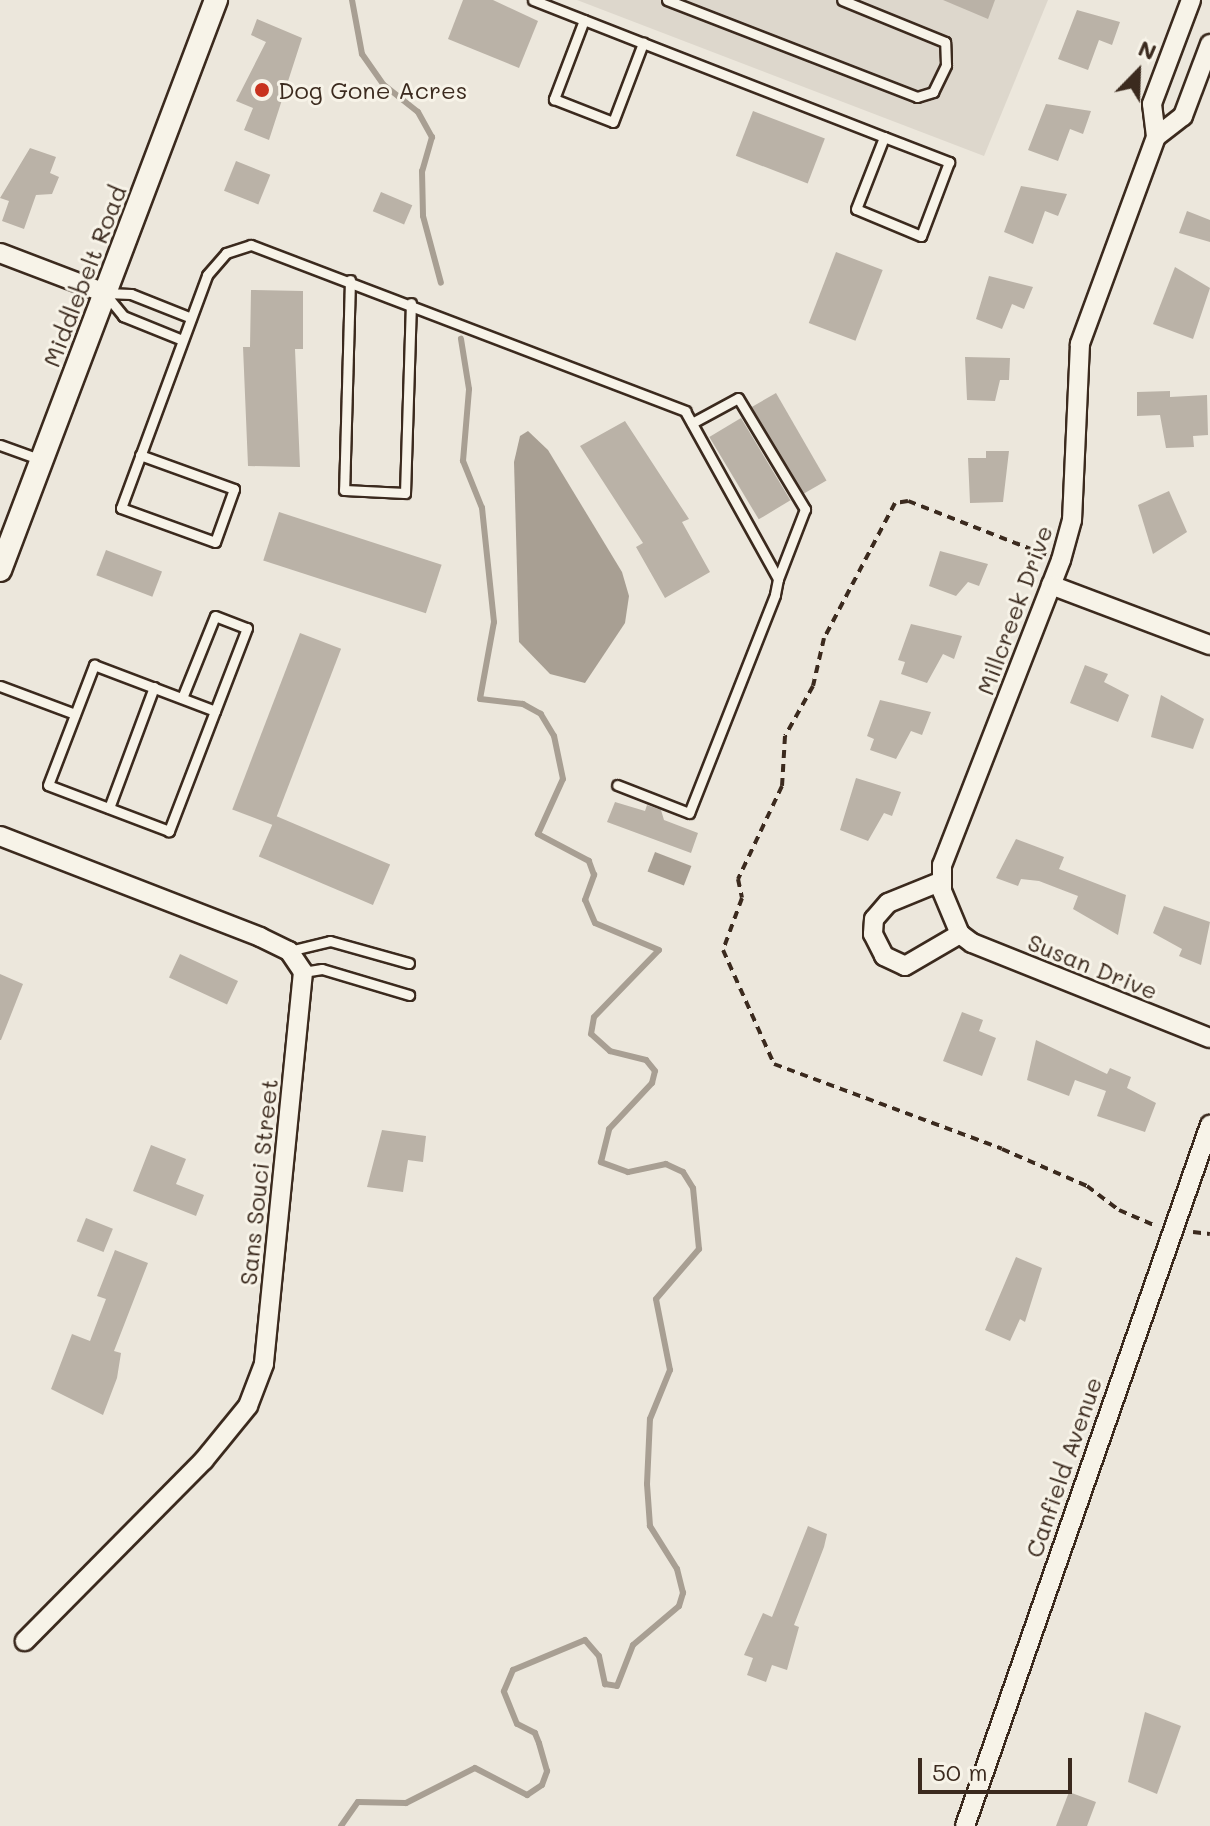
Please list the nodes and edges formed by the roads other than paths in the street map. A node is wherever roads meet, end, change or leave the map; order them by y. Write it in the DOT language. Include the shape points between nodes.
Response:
graph roads {
  1 [pos="216,0"];
  2 [pos="533,0"];
  3 [pos="842,0"];
  4 [pos="1191,0"];
  5 [pos="670,1"];
  6 [pos="865,4"];
  7 [pos="584,20"];
  8 [pos="643,43"];
  9 [pos="1210,44"];
  10 [pos="884,137"];
  11 [pos="1156,137"];
  12 [pos="0,253"];
  13 [pos="350,280"];
  14 [pos="105,293"];
  15 [pos="411,303"];
  16 [pos="189,317"];
  17 [pos="180,339"];
  18 [pos="692,423"];
  19 [pos="0,445"];
  20 [pos="140,455"];
  21 [pos="42,460"];
  22 [pos="0,570"];
  23 [pos="778,579"];
  24 [pos="1051,585"];
  25 [pos="1210,645"];
  26 [pos="0,686"];
  27 [pos="154,687"];
  28 [pos="182,698"];
  29 [pos="215,711"];
  30 [pos="75,714"];
  31 [pos="617,785"];
  32 [pos="109,808"];
  33 [pos="0,836"];
  34 [pos="942,881"];
  35 [pos="960,934"];
  36 [pos="289,951"];
  37 [pos="409,963"];
  38 [pos="303,972"];
  39 [pos="409,995"];
  40 [pos="1210,1038"];
  41 [pos="1210,1125"];
  42 [pos="25,1641"];
  43 [pos="965,1826"];
  1 -- 14 [label="street, Middlebelt Road"];
  2 -- 7 [label="lane"];
  3 -- 6 [label="lane"];
  4 -- 11 [label="street, Millcreek Drive" via="1152,104"];
  5 -- 6 [label="lane" via="917,97 933,92 946,65 945,42"];
  7 -- 8 [label="lane"];
  7 -- 8 [label="lane" via="554,99 613,122"];
  8 -- 10 [label="lane"];
  9 -- 11 [label="street, Millcreek Drive" via="1183,116"];
  10 -- 10 [label="lane" via="949,162 921,236 856,209"];
  11 -- 24 [label="street, Millcreek Drive" via="1080,344 1072,520"];
  12 -- 14 [label="street"];
  13 -- 15 [label="lane"];
  13 -- 15 [label="lane" via="344,490 405,493"];
  13 -- 16 [label="lane" via="251,245 226,253 207,275"];
  14 -- 16 [label="lane" via="131,294"];
  14 -- 17 [label="lane" via="123,316"];
  14 -- 21 [label="street, Middlebelt Road"];
  15 -- 18 [label="lane" via="685,411"];
  16 -- 17 [label="lane"];
  17 -- 20 [label="lane"];
  18 -- 23 [label="lane"];
  18 -- 23 [label="lane" via="738,398 805,509"];
  19 -- 21 [label="lane"];
  20 -- 20 [label="lane" via="121,508 215,542 234,489"];
  21 -- 22 [label="street, Middlebelt Road"];
  23 -- 31 [label="lane" via="689,813"];
  24 -- 25 [label="street"];
  24 -- 34 [label="street, Millcreek Drive" via="942,865"];
  26 -- 30 [label="lane"];
  27 -- 28 [label="lane"];
  27 -- 30 [label="lane" via="94,665"];
  27 -- 32 [label="lane"];
  28 -- 29 [label="lane"];
  28 -- 29 [label="lane" via="215,616 247,628"];
  29 -- 32 [label="lane" via="169,831"];
  30 -- 32 [label="lane" via="48,785"];
  33 -- 36 [label="street"];
  34 -- 35 [label="street, Millcreek Drive" via="946,909"];
  34 -- 35 [label="street" via="888,903 874,919 873,934 884,956 905,966"];
  35 -- 40 [label="street, Susan Drive"];
  36 -- 37 [label="lane" via="330,941"];
  36 -- 38 [label="street"];
  38 -- 39 [label="lane" via="322,969"];
  38 -- 42 [label="street, Sans Souci Street" via="264,1364 248,1406 204,1460"];
  41 -- 43 [label="street, Canfield Avenue"];
}
